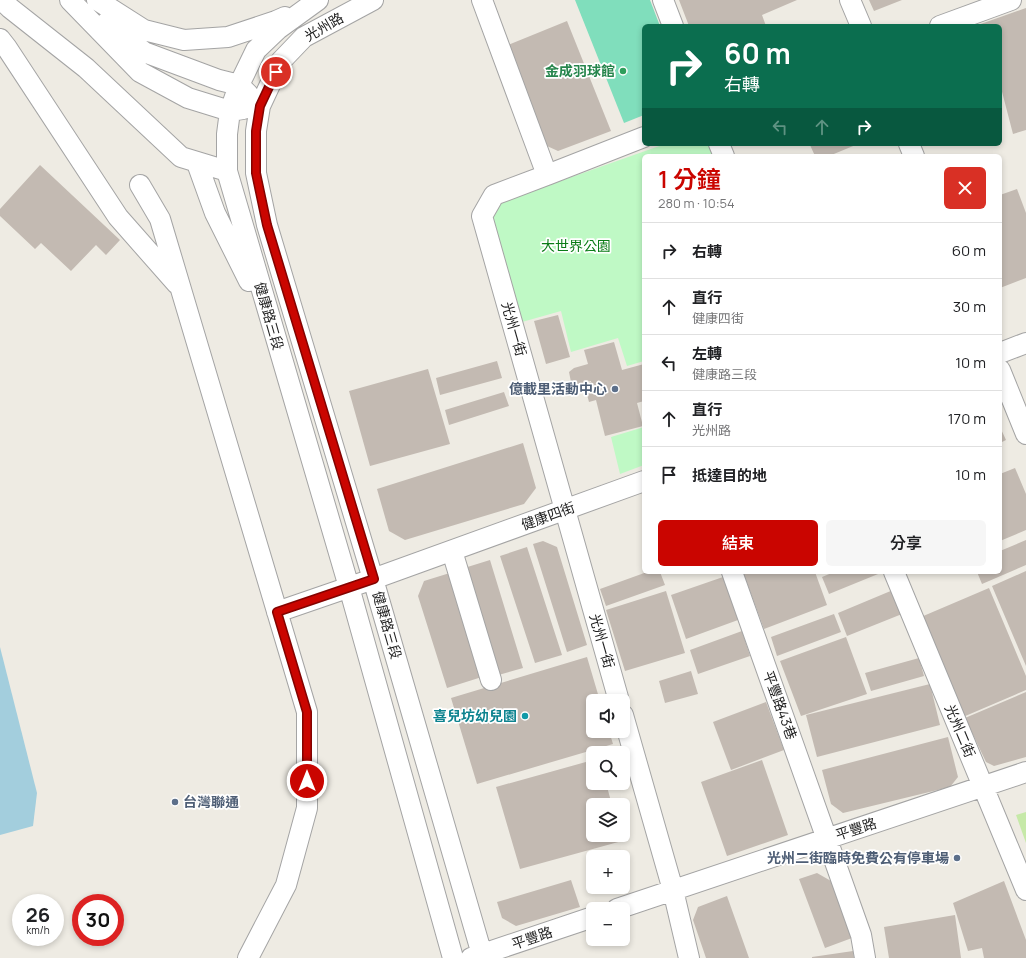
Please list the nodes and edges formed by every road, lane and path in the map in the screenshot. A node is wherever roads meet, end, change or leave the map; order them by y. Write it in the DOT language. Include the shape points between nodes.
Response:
graph roads {
  1 [pos="70,0"];
  2 [pos="79,0"];
  3 [pos="97,0"];
  4 [pos="317,0"];
  5 [pos="373,0"];
  6 [pos="482,0"];
  7 [pos="663,0"];
  8 [pos="850,0"];
  9 [pos="1011,0"];
  10 [pos="6,4"];
  11 [pos="672,24"];
  12 [pos="860,24"];
  13 [pos="945,24"];
  14 [pos="0,39"];
  15 [pos="239,85"];
  16 [pos="260,106"];
  17 [pos="230,111"];
  18 [pos="642,138"];
  19 [pos="197,163"];
  20 [pos="227,171"];
  21 [pos="547,175"];
  22 [pos="140,185"];
  23 [pos="181,289"];
  24 [pos="275,335"];
  25 [pos="1026,343"];
  26 [pos="1002,352"];
  27 [pos="1002,375"];
  28 [pos="1026,434"];
  29 [pos="642,482"];
  30 [pos="565,510"];
  31 [pos="452,550"];
  32 [pos="733,574"];
  33 [pos="895,574"];
  34 [pos="374,579"];
  35 [pos="349,588"];
  36 [pos="277,612"];
  37 [pos="491,680"];
  38 [pos="617,694"];
  39 [pos="630,738"];
  40 [pos="1026,772"];
  41 [pos="984,786"];
  42 [pos="827,839"];
  43 [pos="673,890"];
  44 [pos="1026,890"];
  45 [pos="630,905"];
  46 [pos="586,919"];
  47 [pos="479,957"];
  48 [pos="248,958"];
  49 [pos="453,958"];
  50 [pos="689,958"];
  51 [pos="865,958"];
  1 -- 17 [label="street" via="140,72 188,98"];
  2 -- 15 [label="street" via="144,52"];
  3 -- 4 [label="street" via="144,30 184,40 228,37 276,22"];
  4 -- 15 [label="street, 光州路" via="278,29 256,50"];
  5 -- 16 [label="street, 光州路" via="304,37 281,60"];
  6 -- 21 [label="street"];
  7 -- 11 [label="street"];
  8 -- 12 [label="street"];
  9 -- 13 [label="street"];
  10 -- 19 [label="street" via="86,68 181,157"];
  14 -- 23 [label="street" via="118,217"];
  15 -- 16 [label="street"];
  15 -- 17 [label="street, 健康路三段"];
  16 -- 17 [label="street"];
  16 -- 34 [label="street, 健康路三段" via="256,131 256,173 267,225"];
  17 -- 20 [label="street, 健康路三段" via="226,134"];
  18 -- 21 [label="street, 光州一街"];
  19 -- 20 [label="street"];
  19 -- 24 [label="street" via="215,213"];
  20 -- 24 [label="street, 健康路三段"];
  21 -- 30 [label="street, 光州一街" via="494,195 482,216"];
  22 -- 23 [label="street" via="160,219"];
  23 -- 36 [label="street"];
  24 -- 35 [label="street, 健康路三段"];
  25 -- 26 [label="street"];
  27 -- 28 [label="street"];
  29 -- 30 [label="street, 健康四街"];
  30 -- 31 [label="street, 健康四街"];
  30 -- 38 [label="street, 光州一街"];
  31 -- 34 [label="street, 健康四街"];
  31 -- 37 [label="street"];
  32 -- 42 [label="street, 平豐路43巷"];
  33 -- 41 [label="street, 光州二街"];
  34 -- 35 [label="street, 健康四街"];
  34 -- 47 [label="street, 健康路三段"];
  35 -- 36 [label="street, 健康四街"];
  35 -- 49 [label="street, 健康路三段"];
  36 -- 48 [label="street" via="307,712 308,808 286,885"];
  39 -- 43 [label="street"];
  40 -- 41 [label="street, 平豐路"];
  41 -- 42 [label="street, 平豐路"];
  41 -- 44 [label="street, 光州二街"];
  42 -- 43 [label="street, 平豐路"];
  42 -- 51 [label="street, 平豐路43巷" via="861,935"];
  43 -- 45 [label="street, 平豐路"];
  43 -- 50 [label="street"];
  46 -- 47 [label="street, 平豐路"];
}
